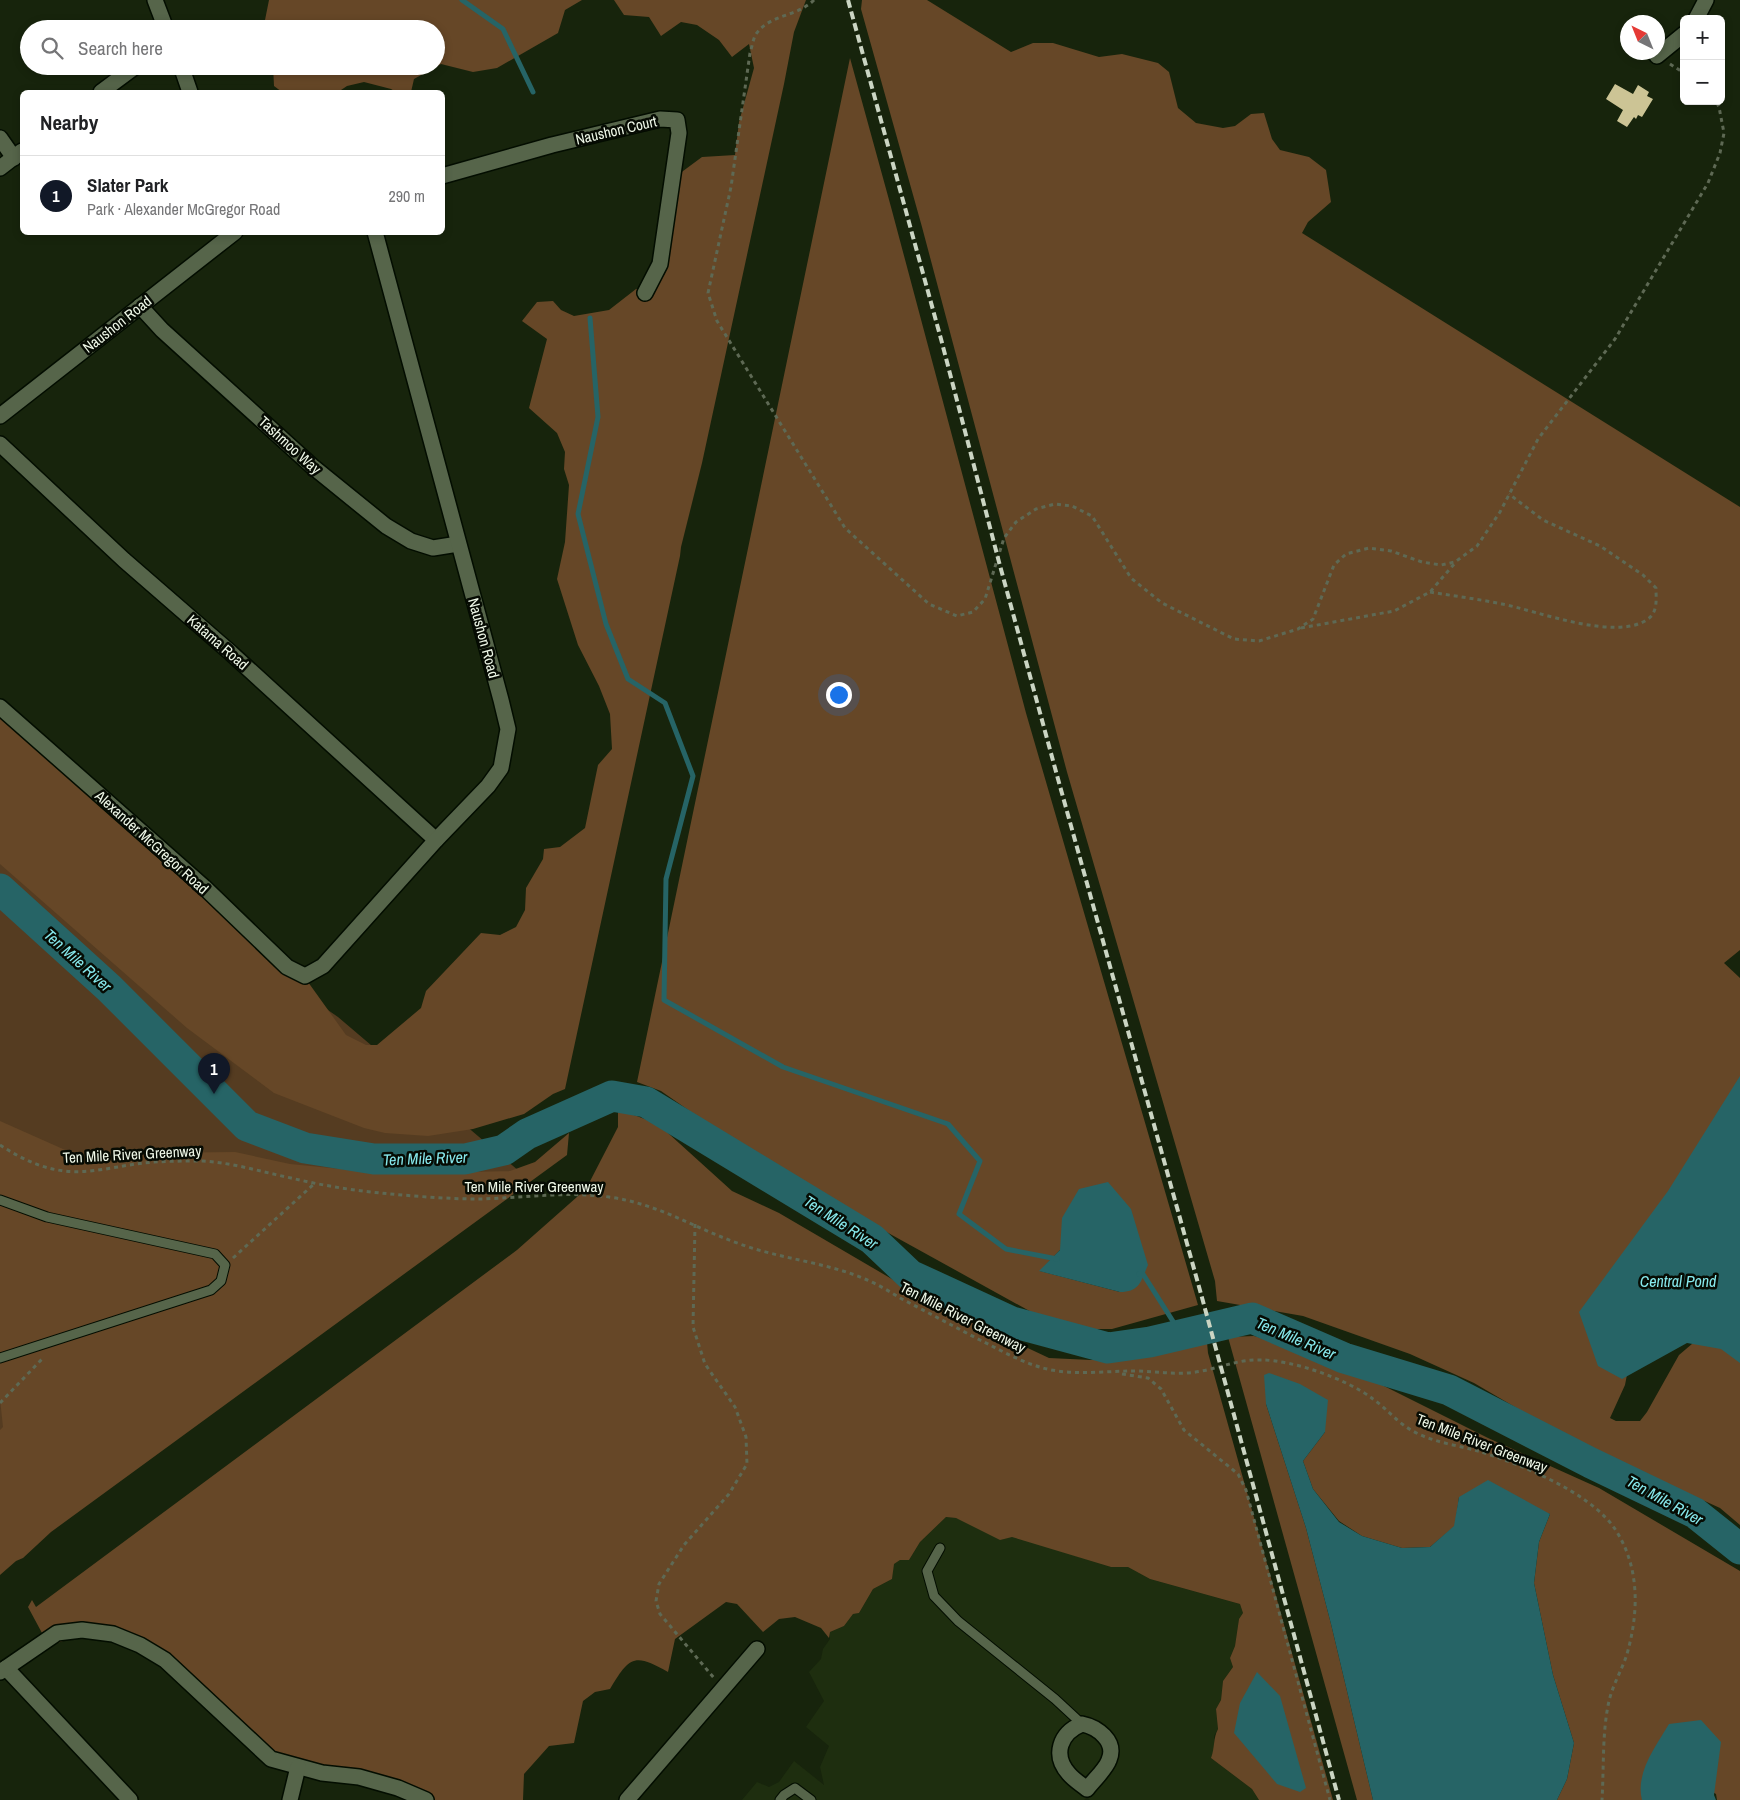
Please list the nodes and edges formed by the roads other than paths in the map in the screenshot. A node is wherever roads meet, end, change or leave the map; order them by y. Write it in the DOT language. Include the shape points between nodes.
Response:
graph roads {
  1 [pos="155,0"];
  2 [pos="1706,0"];
  3 [pos="1698,15"];
  4 [pos="163,20"];
  5 [pos="1680,37"];
  6 [pos="1665,49"];
  7 [pos="124,75"];
  8 [pos="183,75"];
  9 [pos="104,90"];
  10 [pos="189,90"];
  11 [pos="0,138"];
  12 [pos="18,154"];
  13 [pos="0,168"];
  14 [pos="445,175"];
  15 [pos="231,235"];
  16 [pos="376,235"];
  17 [pos="645,293"];
  18 [pos="140,306"];
  19 [pos="0,416"];
  20 [pos="0,444"];
  21 [pos="458,544"];
  22 [pos="0,707"];
  23 [pos="436,840"];
  24 [pos="305,976"];
  25 [pos="0,1200"];
  26 [pos="0,1358"];
  27 [pos="940,1548"];
  28 [pos="757,1649"];
  29 [pos="3,1670"];
  30 [pos="1082,1724"];
  31 [pos="298,1767"];
  32 [pos="1083,1794"];
  33 [pos="130,1800"];
  34 [pos="290,1800"];
  35 [pos="426,1800"];
  36 [pos="627,1800"];
  37 [pos="780,1800"];
  38 [pos="811,1800"];
  1 -- 4 [label="street"];
  2 -- 3 [label="street"];
  5 -- 6 [label="street"];
  7 -- 9 [label="street"];
  8 -- 10 [label="street"];
  11 -- 12 [label="street"];
  12 -- 13 [label="street"];
  14 -- 17 [label="street, Naushon Court" via="660,119 676,120 679,133 660,264"];
  15 -- 18 [label="street, Naushon Road"];
  16 -- 21 [label="street, Naushon Road"];
  18 -- 19 [label="street, Naushon Road"];
  18 -- 21 [label="street, Tashmoo Way" via="162,330 312,466 386,526 411,542 433,548"];
  20 -- 23 [label="street, Katama Road"];
  21 -- 23 [label="street, Naushon Road" via="508,730 500,768 488,786"];
  22 -- 24 [label="street, Alexander McGregor Road" via="204,887 288,967"];
  23 -- 24 [label="street, Naushon Road" via="323,966"];
  25 -- 26 [label="lane" via="47,1217 215,1254 226,1265 221,1281 211,1290"];
  27 -- 30 [label="lane" via="927,1571 934,1596 958,1621"];
  28 -- 36 [label="street"];
  29 -- 31 [label="street" via="57,1634 82,1630 113,1634 140,1644 165,1660 272,1759"];
  29 -- 33 [label="street"];
  30 -- 32 [label="street" via="1072,1728 1059,1748 1062,1763"];
  30 -- 32 [label="street" via="1100,1732 1110,1747 1110,1760"];
  31 -- 34 [label="street"];
  31 -- 35 [label="street" via="359,1777"];
  37 -- 38 [label="lane" via="795,1788"];
}
